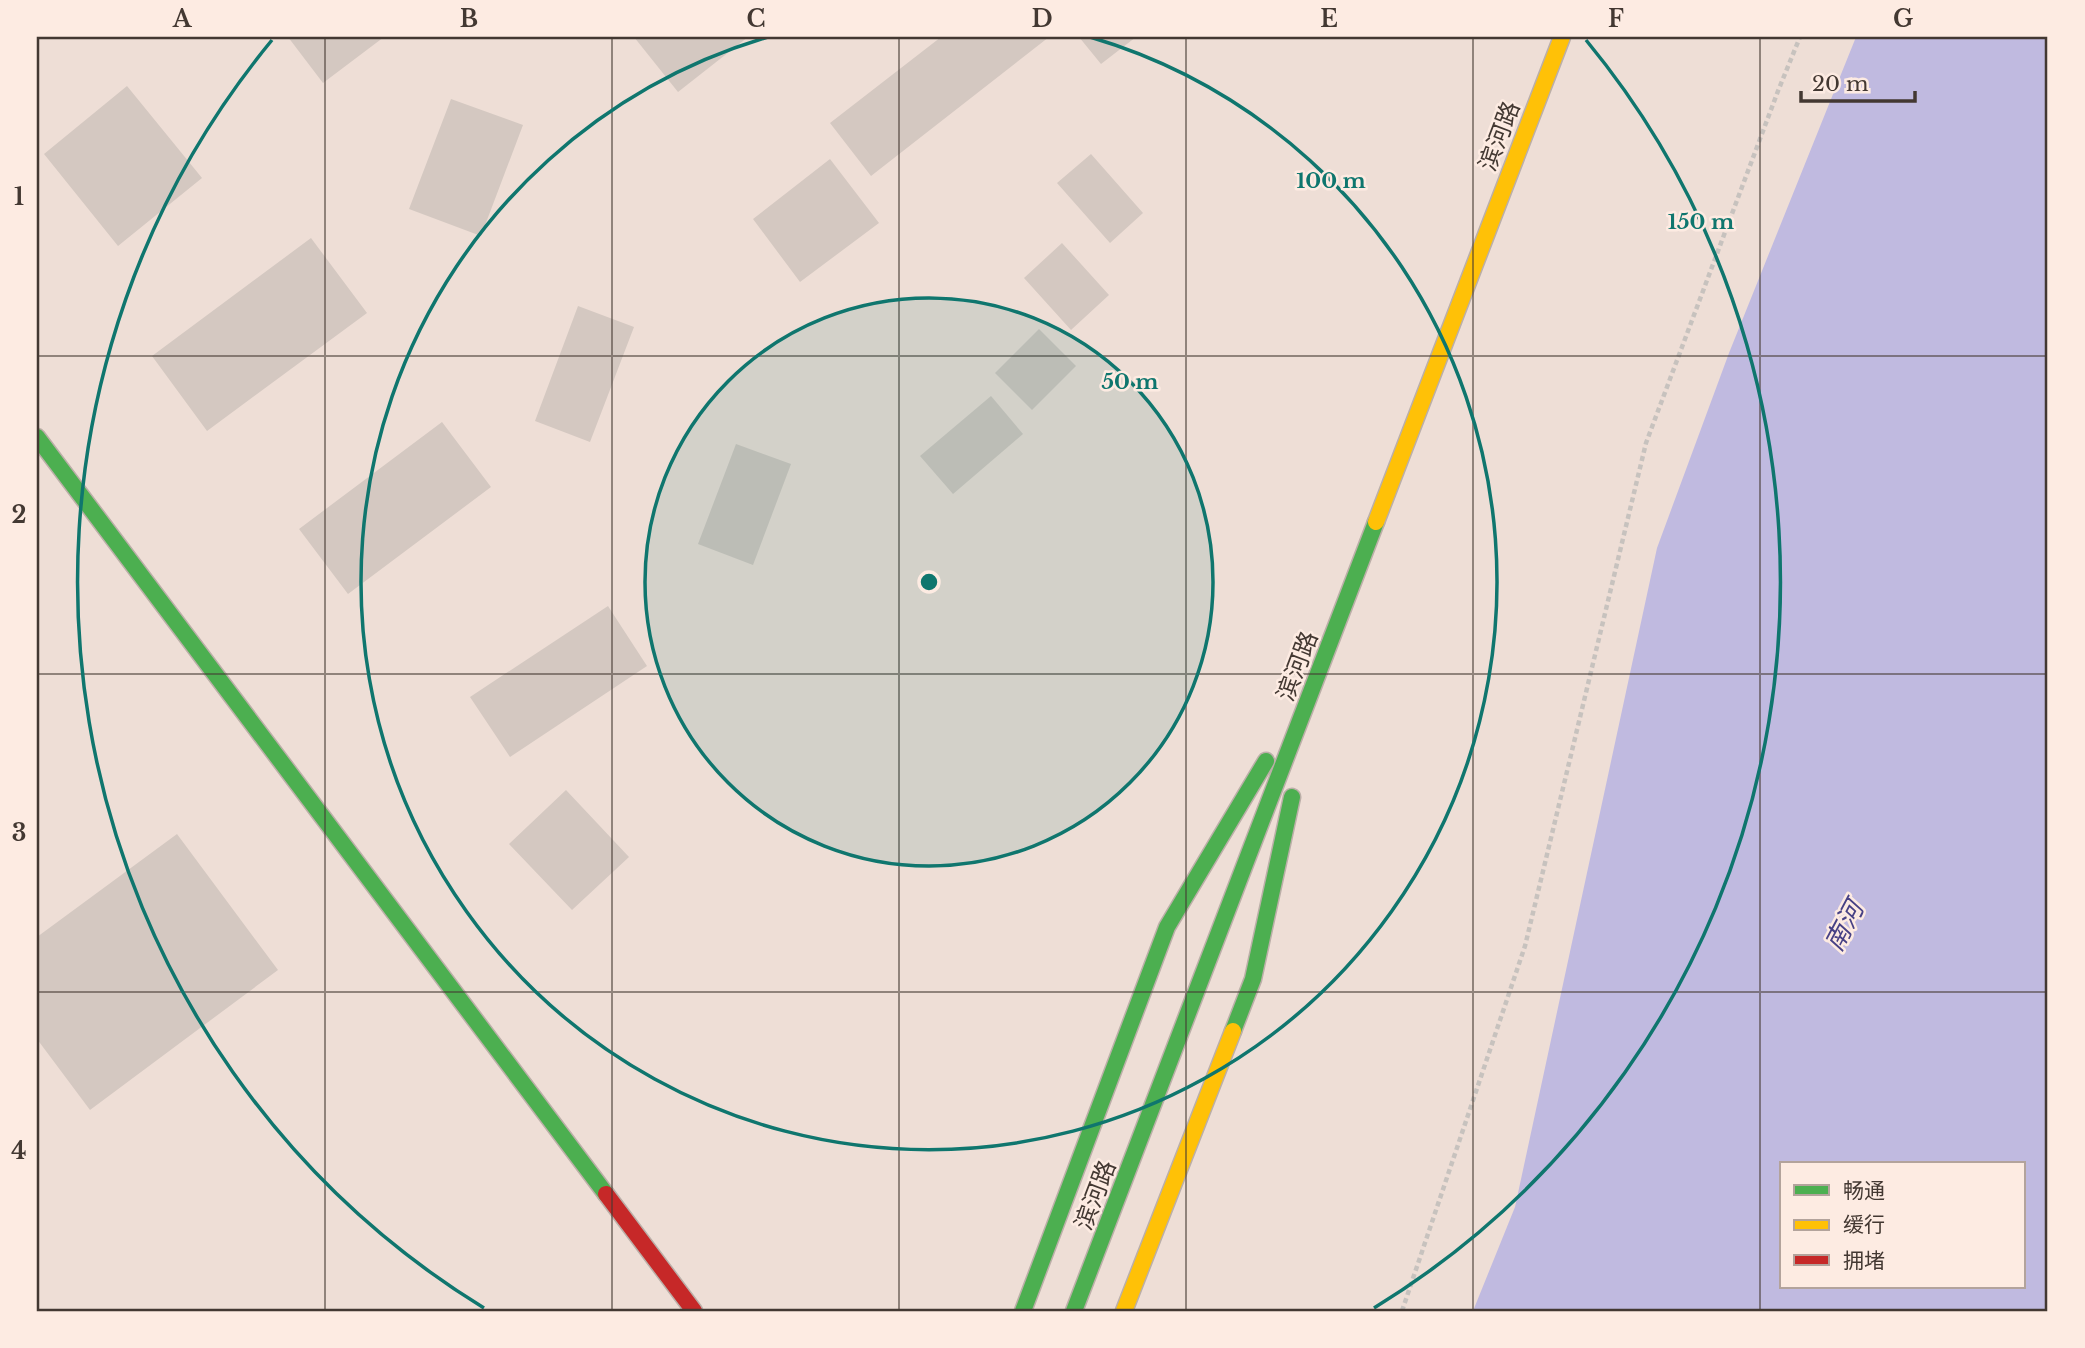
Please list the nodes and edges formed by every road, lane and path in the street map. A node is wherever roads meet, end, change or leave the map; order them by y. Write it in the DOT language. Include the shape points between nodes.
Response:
graph roads {
  1 [pos="1562,37"];
  2 [pos="1800,37"];
  3 [pos="37,437"];
  4 [pos="1319,672"];
  5 [pos="694,1311"];
  6 [pos="1023,1311"];
  7 [pos="1074,1311"];
  8 [pos="1124,1311"];
  9 [pos="1402,1311"];
  1 -- 4 [label="street, 滨河路"];
  2 -- 9 [label="path" via="1646,443 1525,946"];
  3 -- 5 [label="street"];
  4 -- 6 [label="street" via="1167,927"];
  4 -- 7 [label="street, 滨河路"];
  4 -- 8 [label="street" via="1253,979"];
}
